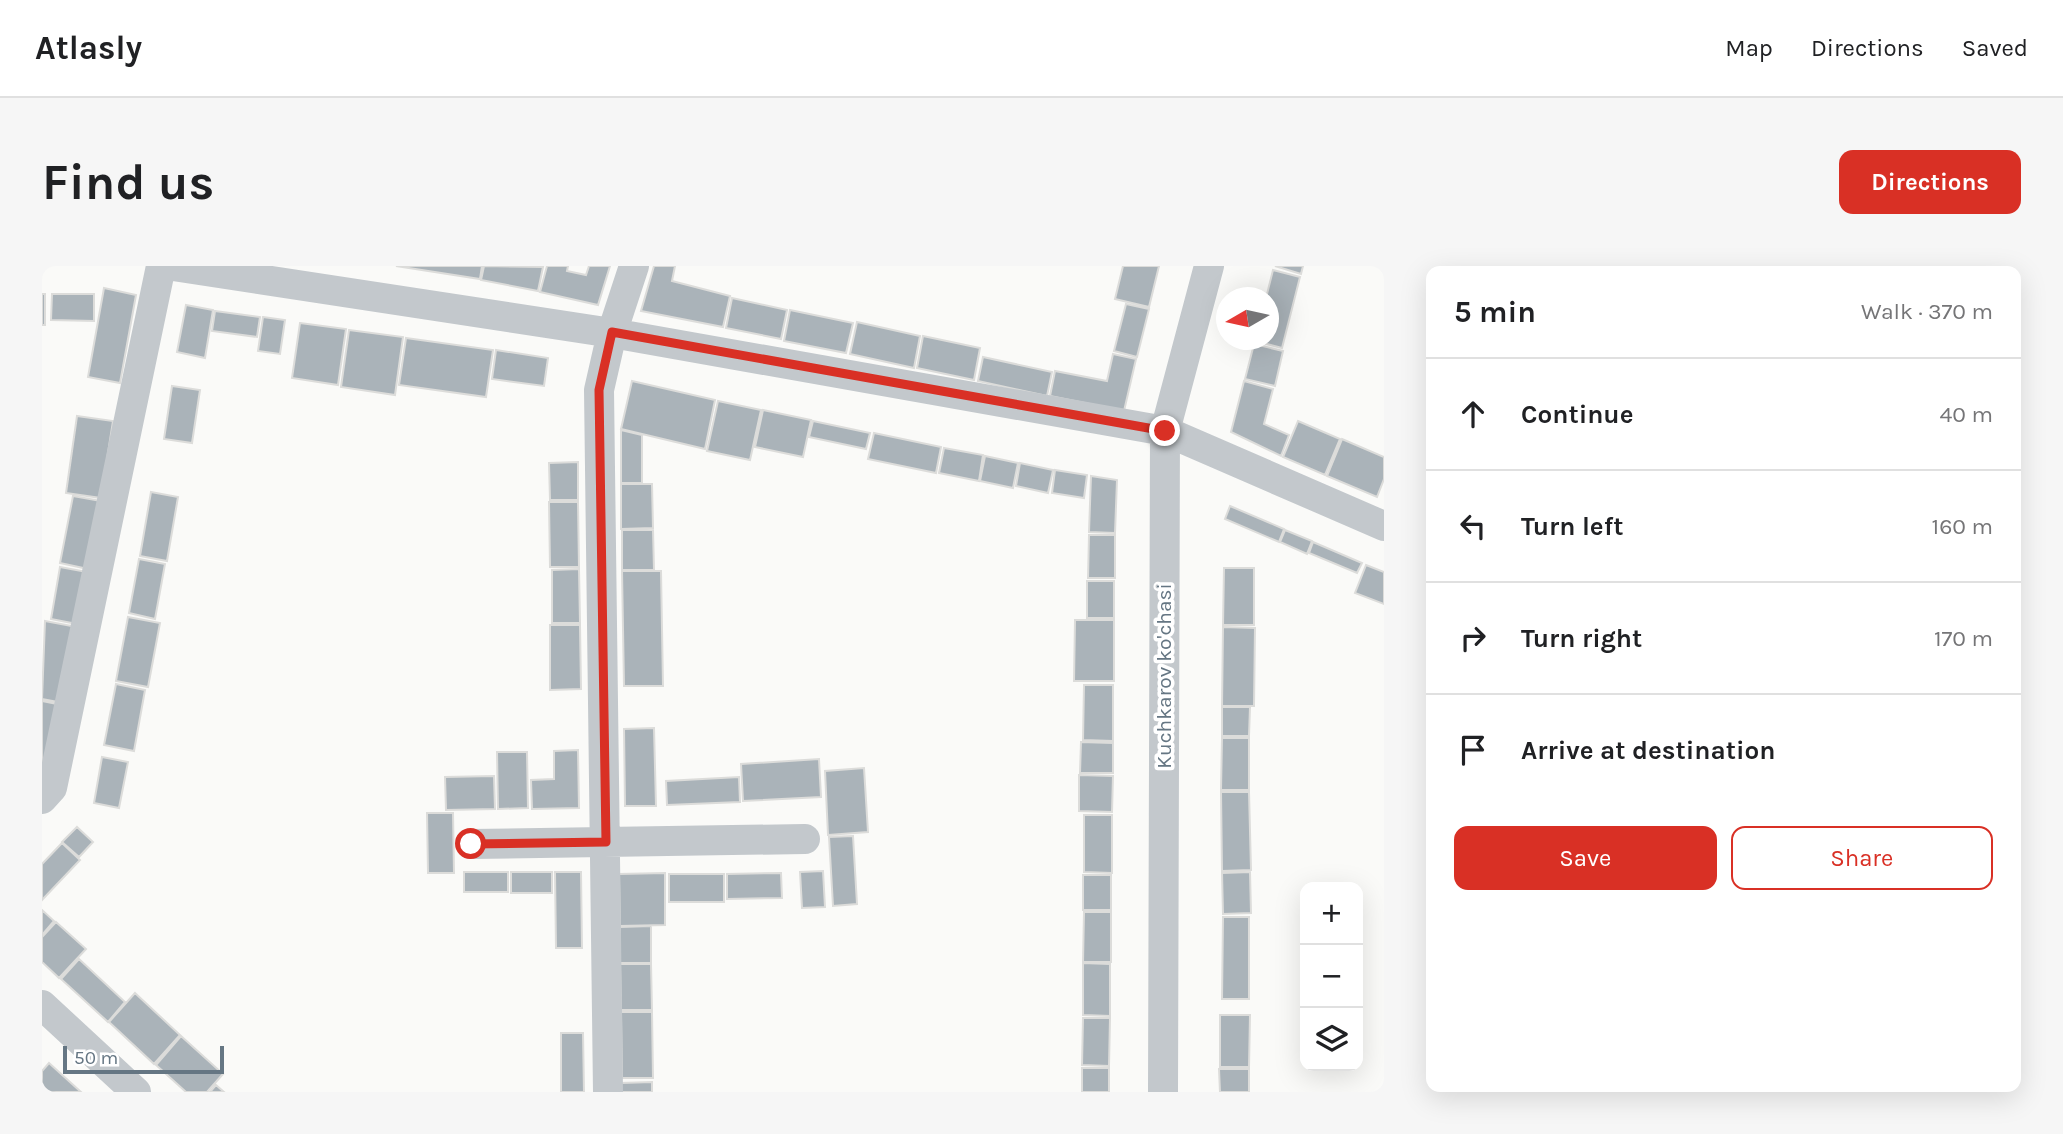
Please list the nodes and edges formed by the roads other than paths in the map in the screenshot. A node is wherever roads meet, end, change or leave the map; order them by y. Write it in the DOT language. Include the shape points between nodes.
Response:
graph roads {
  1 [pos="161,266"];
  2 [pos="173,266"];
  3 [pos="634,266"];
  4 [pos="1209,266"];
  5 [pos="612,332"];
  6 [pos="1165,431"];
  7 [pos="1384,526"];
  8 [pos="42,799"];
  9 [pos="805,839"];
  10 [pos="606,842"];
  11 [pos="471,844"];
  12 [pos="42,1006"];
  13 [pos="136,1092"];
  14 [pos="608,1092"];
  15 [pos="1163,1092"];
  1 -- 8 [label="street" via="52,788"];
  2 -- 5 [label="street"];
  3 -- 5 [label="street"];
  4 -- 6 [label="street, Kuchkarov ko'chasi"];
  5 -- 6 [label="street"];
  5 -- 10 [label="street" via="599,390"];
  6 -- 7 [label="street"];
  6 -- 15 [label="street, Kuchkarov ko'chasi"];
  9 -- 10 [label="street"];
  10 -- 11 [label="street"];
  10 -- 14 [label="street"];
  12 -- 13 [label="street"];
}
